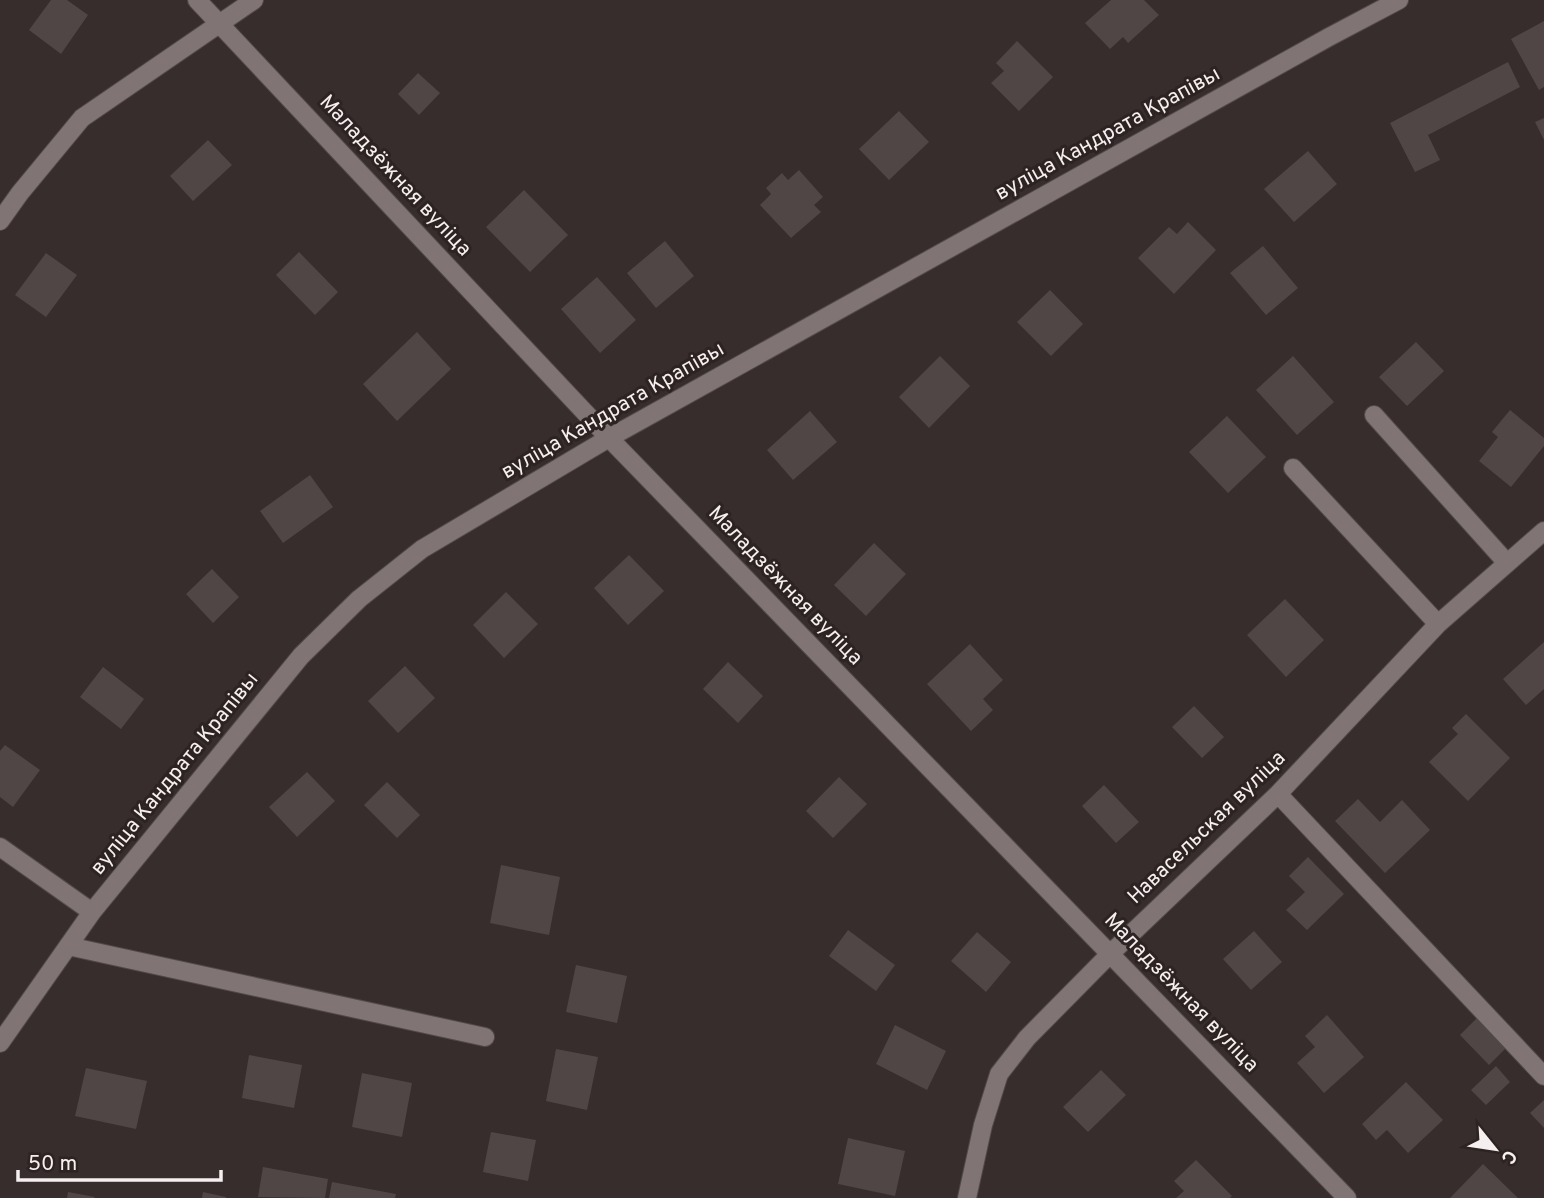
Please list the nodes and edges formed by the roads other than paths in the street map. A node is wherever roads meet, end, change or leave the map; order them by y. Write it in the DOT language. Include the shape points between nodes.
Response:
graph roads {
  1 [pos="197,0"];
  2 [pos="254,0"];
  3 [pos="1399,0"];
  4 [pos="221,23"];
  5 [pos="0,221"];
  6 [pos="1374,415"];
  7 [pos="609,438"];
  8 [pos="1293,468"];
  9 [pos="1544,531"];
  10 [pos="1507,563"];
  11 [pos="1438,624"];
  12 [pos="1278,794"];
  13 [pos="0,847"];
  14 [pos="92,912"];
  15 [pos="68,946"];
  16 [pos="1111,953"];
  17 [pos="485,1037"];
  18 [pos="0,1043"];
  19 [pos="1544,1076"];
  20 [pos="968,1198"];
  21 [pos="1347,1198"];
  1 -- 4 [label="street, Маладзёжная вуліца"];
  2 -- 4 [label="street"];
  3 -- 7 [label="street, вуліца Кандрата Крапівы"];
  4 -- 5 [label="street" via="82,118"];
  4 -- 7 [label="street, Маладзёжная вуліца"];
  6 -- 10 [label="street"];
  7 -- 14 [label="street, вуліца Кандрата Крапівы" via="422,549 359,599 301,656"];
  7 -- 16 [label="street, Маладзёжная вуліца"];
  8 -- 11 [label="street"];
  9 -- 10 [label="street, Навасельская вуліца"];
  10 -- 11 [label="street, Навасельская вуліца"];
  11 -- 12 [label="street, Навасельская вуліца"];
  12 -- 16 [label="street, Навасельская вуліца"];
  12 -- 19 [label="street"];
  13 -- 14 [label="street"];
  14 -- 15 [label="street, вуліца Кандрата Крапівы"];
  15 -- 17 [label="street"];
  15 -- 18 [label="street, вуліца Кандрата Крапівы"];
  16 -- 20 [label="street, Навасельская вуліца" via="1027,1038 999,1074"];
  16 -- 21 [label="street, Маладзёжная вуліца"];
}
